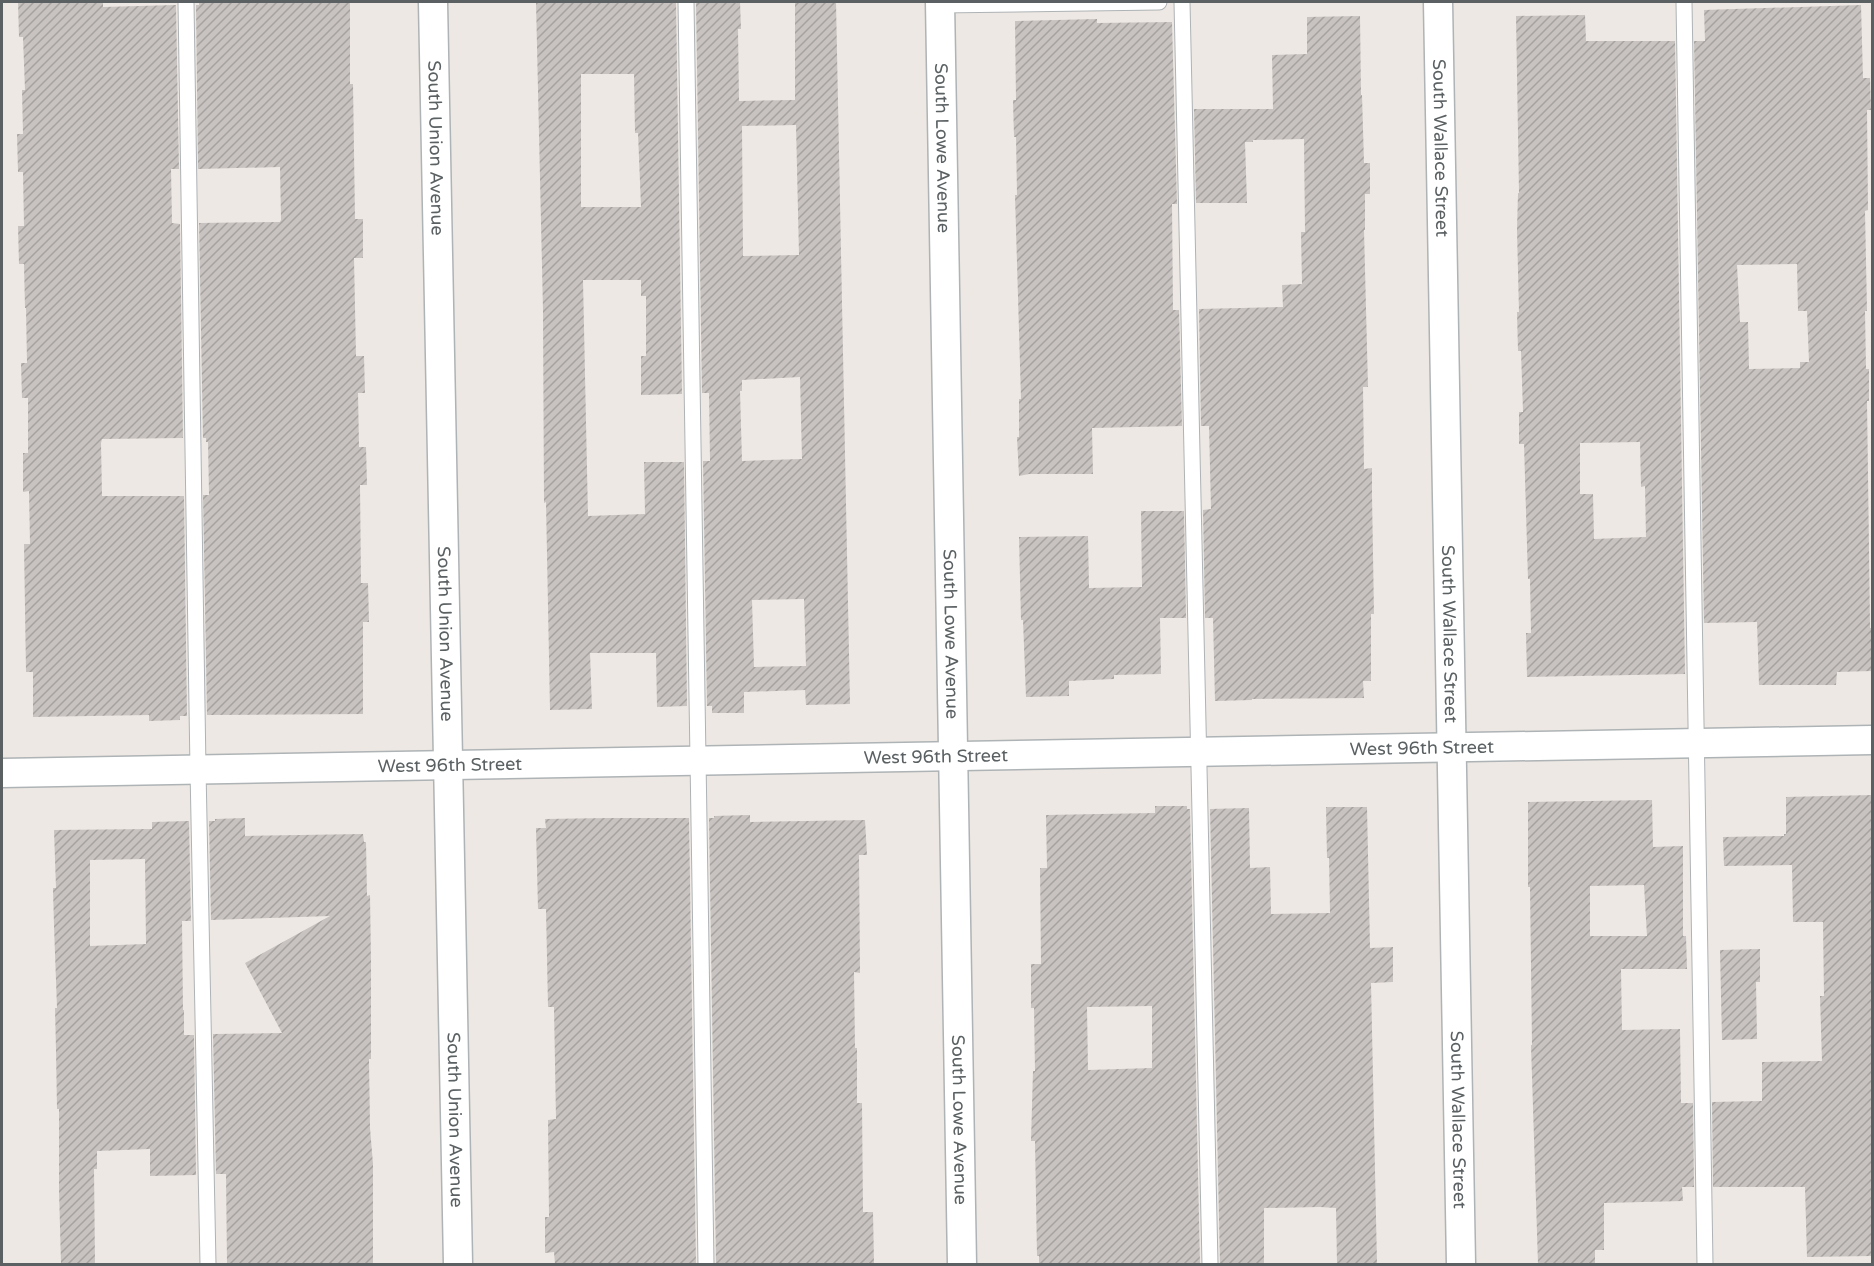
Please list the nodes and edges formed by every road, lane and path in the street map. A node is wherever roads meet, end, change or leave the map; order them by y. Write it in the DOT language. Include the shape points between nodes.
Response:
graph roads {
  1 [pos="186,2"];
  2 [pos="433,2"];
  3 [pos="686,2"];
  4 [pos="1159,2"];
  5 [pos="1182,2"];
  6 [pos="1438,2"];
  7 [pos="1684,2"];
  8 [pos="940,3"];
  9 [pos="1872,740"];
  10 [pos="1697,743"];
  11 [pos="1452,748"];
  12 [pos="1199,752"];
  13 [pos="953,757"];
  14 [pos="697,761"];
  15 [pos="448,765"];
  16 [pos="198,770"];
  17 [pos="2,773"];
  18 [pos="208,1264"];
  19 [pos="458,1264"];
  20 [pos="706,1264"];
  21 [pos="962,1264"];
  22 [pos="1210,1264"];
  23 [pos="1461,1264"];
  24 [pos="1705,1264"];
  1 -- 16 [label="lane"];
  2 -- 15 [label="street, South Union Avenue"];
  3 -- 14 [label="lane"];
  4 -- 8 [label="lane"];
  5 -- 12 [label="lane"];
  6 -- 11 [label="street, South Wallace Street"];
  7 -- 10 [label="lane"];
  8 -- 13 [label="street, South Lowe Avenue"];
  9 -- 10 [label="street, West 96th Street"];
  10 -- 11 [label="street, West 96th Street"];
  10 -- 24 [label="lane"];
  11 -- 12 [label="street, West 96th Street"];
  11 -- 23 [label="street, South Wallace Street"];
  12 -- 13 [label="street, West 96th Street"];
  12 -- 22 [label="lane"];
  13 -- 14 [label="street, West 96th Street"];
  13 -- 21 [label="street, South Lowe Avenue"];
  14 -- 15 [label="street, West 96th Street"];
  14 -- 20 [label="lane"];
  15 -- 16 [label="street, West 96th Street"];
  15 -- 19 [label="street, South Union Avenue"];
  16 -- 17 [label="street, West 96th Street"];
  16 -- 18 [label="lane"];
}
